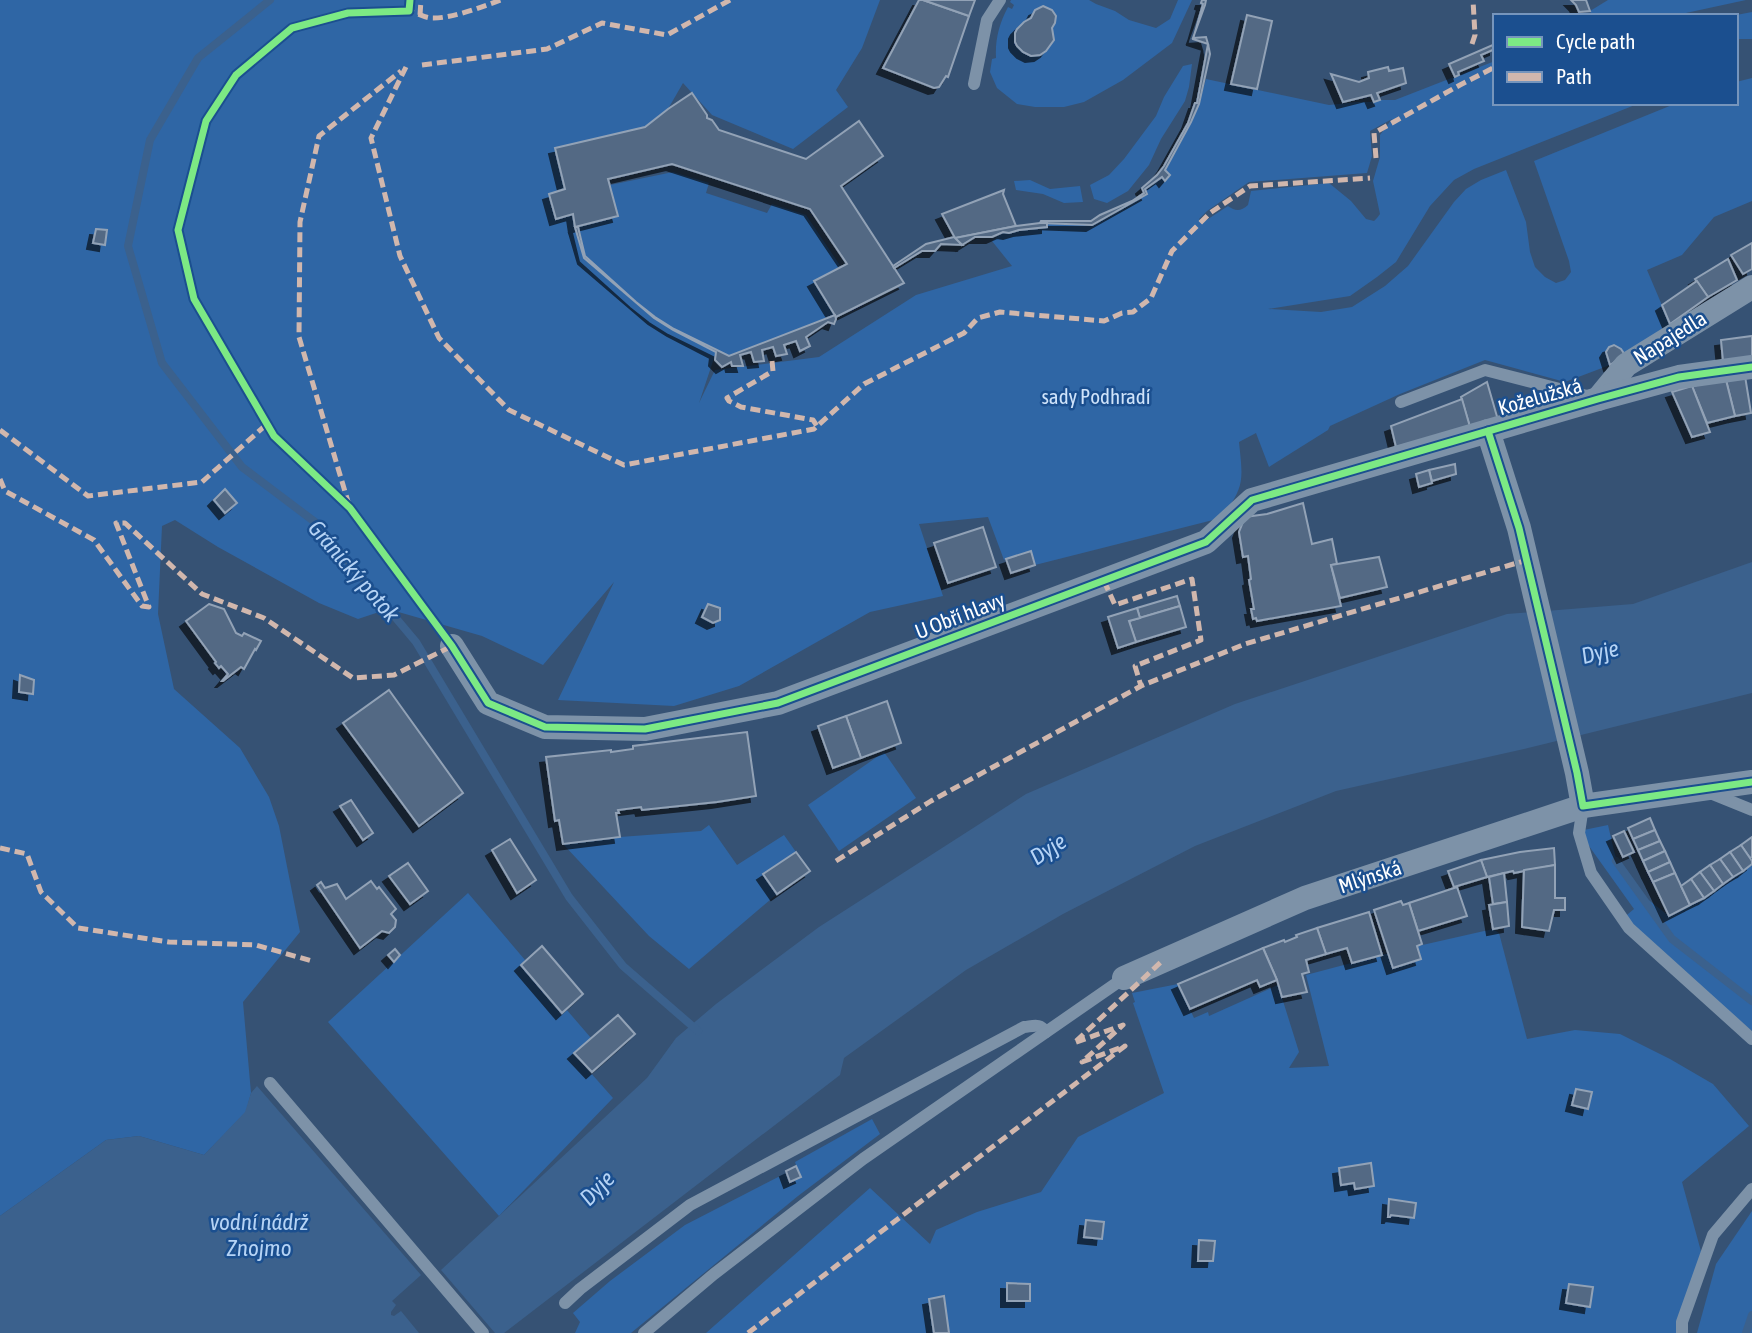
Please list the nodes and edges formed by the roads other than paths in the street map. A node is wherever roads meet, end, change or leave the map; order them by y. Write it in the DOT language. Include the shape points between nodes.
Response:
graph roads {
  1 [pos="1000,0"];
  2 [pos="974,84"];
  3 [pos="1752,287"];
  4 [pos="1752,367"];
  5 [pos="1598,399"];
  6 [pos="1401,402"];
  7 [pos="1488,431"];
  8 [pos="452,646"];
  9 [pos="1752,782"];
  10 [pos="1700,789"];
  11 [pos="1583,807"];
  12 [pos="1752,810"];
  13 [pos="1124,978"];
  14 [pos="1046,1032"];
  15 [pos="1752,1039"];
  16 [pos="270,1083"];
  17 [pos="1752,1189"];
  18 [pos="565,1303"];
  19 [pos="484,1333"];
  20 [pos="644,1333"];
  21 [pos="1682,1333"];
  1 -- 2 [label="lane" via="987,20"];
  3 -- 5 [label="street, Napajedla" via="1626,365"];
  4 -- 5 [label="street, Koželužská" via="1679,377"];
  5 -- 6 [label="lane" via="1485,370"];
  5 -- 7 [label="street, Koželužská"];
  7 -- 8 [label="street, U Obří hlavy" via="1252,500 1206,542 778,704 645,729 545,727 488,703"];
  7 -- 11 [label="street, Koželužská" via="1520,528"];
  9 -- 10 [label="street, Mlýnská"];
  10 -- 11 [label="street, Mlýnská"];
  10 -- 12 [label="lane"];
  11 -- 13 [label="street, Mlýnská" via="1305,898"];
  11 -- 15 [label="lane" via="1579,833 1591,873 1629,928"];
  13 -- 14 [label="lane"];
  14 -- 18 [label="lane" via="1038,1025 1024,1027 690,1205"];
  14 -- 20 [label="lane" via="863,1159"];
  16 -- 19 [label="lane"];
  17 -- 21 [label="lane" via="1713,1236"];
}
